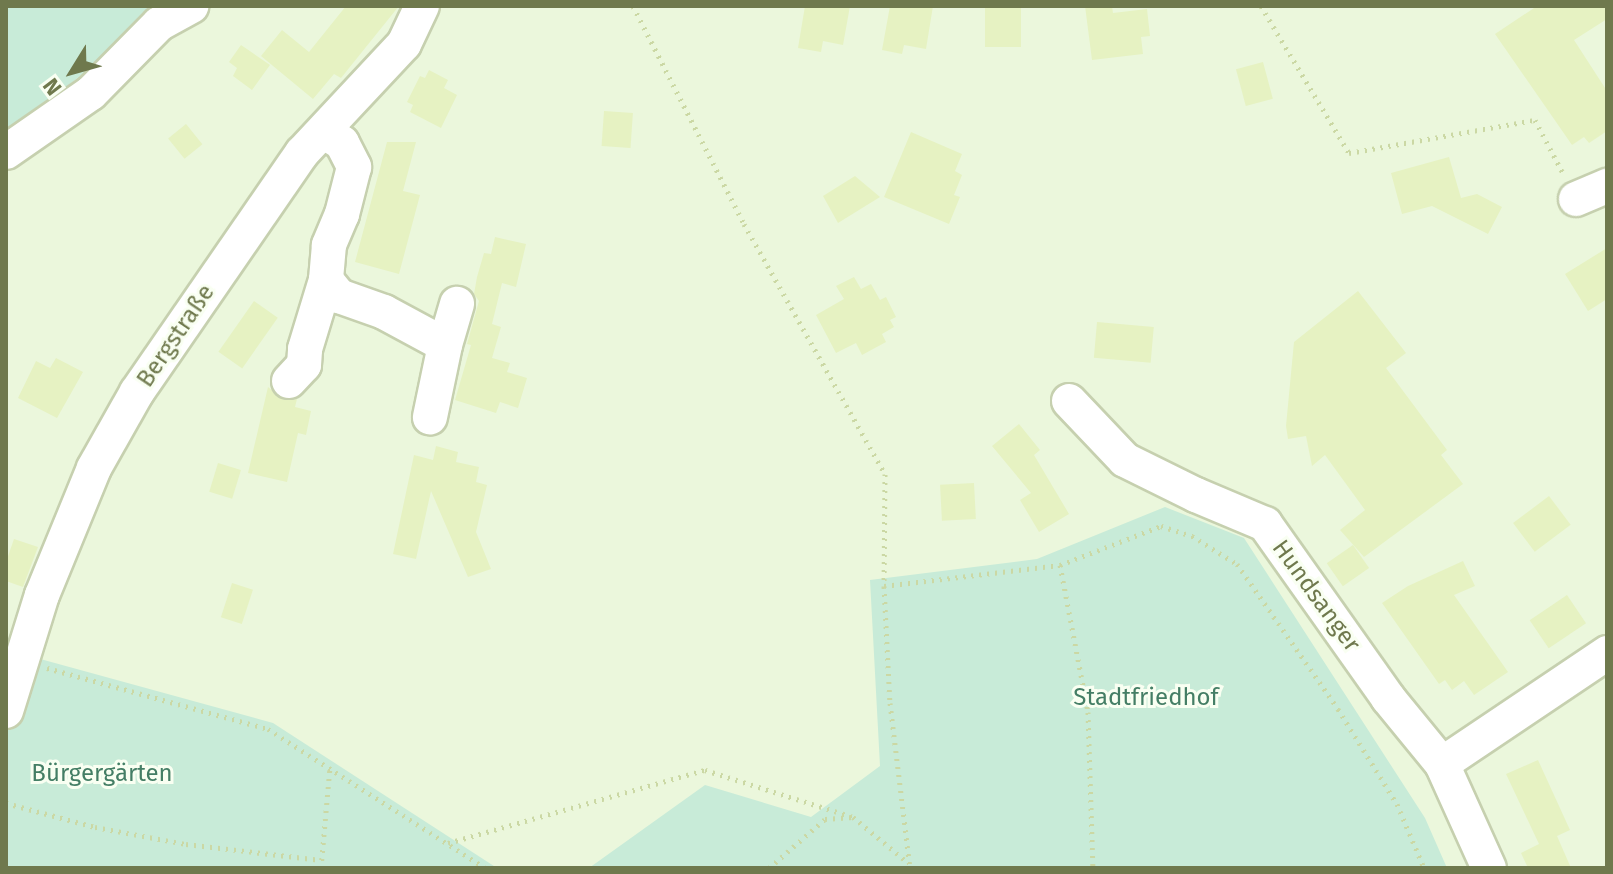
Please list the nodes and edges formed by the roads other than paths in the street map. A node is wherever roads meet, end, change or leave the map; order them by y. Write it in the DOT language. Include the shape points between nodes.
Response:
graph roads {
  1 [pos="191,6"];
  2 [pos="422,6"];
  3 [pos="324,132"];
  4 [pos="6,152"];
  5 [pos="326,280"];
  6 [pos="457,304"];
  7 [pos="445,345"];
  8 [pos="289,381"];
  9 [pos="1069,401"];
  10 [pos="430,417"];
  11 [pos="1607,653"];
  12 [pos="6,711"];
  13 [pos="1442,764"];
  14 [pos="1489,868"];
  1 -- 4 [label="street" via="159,24 91,93"];
  2 -- 3 [label="street, Bergstraße" via="404,44"];
  3 -- 5 [label="street" via="342,143 354,167 329,245"];
  3 -- 12 [label="street, Bergstraße" via="302,153 137,392 94,468 42,595"];
  5 -- 7 [label="street" via="339,296 384,312"];
  5 -- 8 [label="street" via="304,365"];
  6 -- 7 [label="street"];
  7 -- 10 [label="street"];
  9 -- 13 [label="street, Hundsanger" via="1125,460 1265,524 1388,698"];
  11 -- 13 [label="street"];
  13 -- 14 [label="street, Hundsanger"];
}
